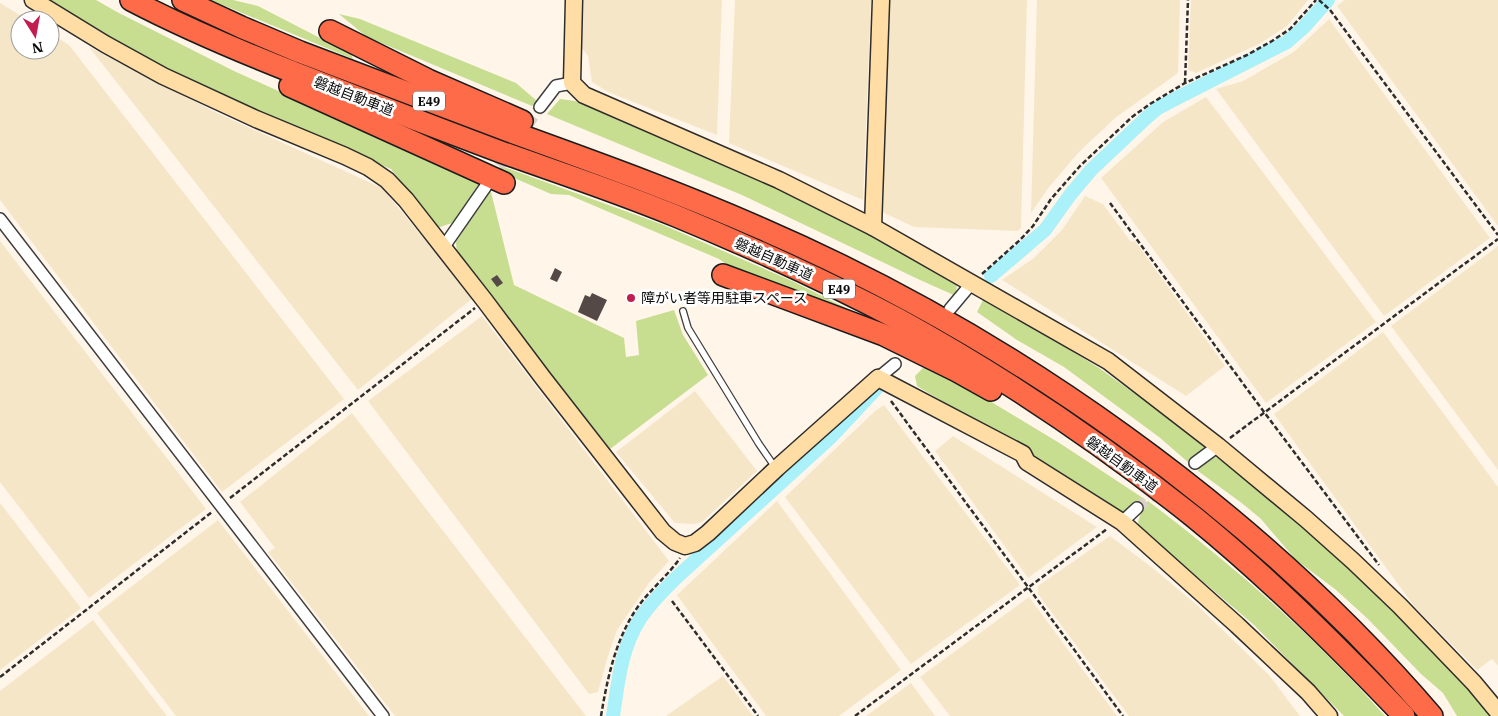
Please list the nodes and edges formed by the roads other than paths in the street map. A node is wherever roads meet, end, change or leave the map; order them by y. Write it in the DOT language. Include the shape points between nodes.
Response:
graph roads {
  1 [pos="33,0"];
  2 [pos="131,0"];
  3 [pos="183,0"];
  4 [pos="574,0"];
  5 [pos="881,0"];
  6 [pos="178,23"];
  7 [pos="330,30"];
  8 [pos="572,83"];
  9 [pos="540,107"];
  10 [pos="495,184"];
  11 [pos="680,194"];
  12 [pos="0,219"];
  13 [pos="873,227"];
  14 [pos="443,248"];
  15 [pos="723,275"];
  16 [pos="970,284"];
  17 [pos="950,309"];
  18 [pos="683,311"];
  19 [pos="895,364"];
  20 [pos="882,380"];
  21 [pos="1218,446"];
  22 [pos="1195,463"];
  23 [pos="777,468"];
  24 [pos="1137,508"];
  25 [pos="1194,518"];
  26 [pos="1122,522"];
  27 [pos="1498,712"];
  28 [pos="383,716"];
  29 [pos="1330,716"];
  30 [pos="1404,716"];
  31 [pos="1432,716"];
  1 -- 14 [label="street" via="163,76 368,167 387,180"];
  2 -- 6 [label="highway, 磐越自動車道 / E49"];
  3 -- 11 [label="highway, 磐越自動車道 / E49" via="309,55"];
  4 -- 8 [label="street"];
  5 -- 13 [label="street"];
  6 -- 10 [label="highway" via="227,57"];
  6 -- 25 [label="highway, 磐越自動車道 / E49" via="292,72 672,215 832,286 940,343 1018,391 1114,456"];
  7 -- 11 [label="highway" via="428,80 598,152"];
  8 -- 9 [label="street" via="556,86"];
  8 -- 13 [label="street" via="584,95 779,180"];
  10 -- 14 [label="street"];
  11 -- 31 [label="highway, 磐越自動車道 / E49" via="797,245 910,301 1073,400 1203,496 1261,545 1343,621"];
  12 -- 28 [label="street"];
  13 -- 16 [label="street"];
  14 -- 23 [label="street" via="663,532 675,542 685,546 695,543"];
  15 -- 25 [label="highway" via="884,335 957,371"];
  16 -- 17 [label="street"];
  16 -- 21 [label="street" via="1108,361"];
  18 -- 23 [label="lane" via="688,328"];
  19 -- 20 [label="street"];
  20 -- 23 [label="street"];
  20 -- 26 [label="street" via="1023,454 1027,462"];
  21 -- 22 [label="street"];
  21 -- 27 [label="street" via="1353,561 1427,634"];
  24 -- 26 [label="street"];
  25 -- 30 [label="highway, 磐越自動車道 / E49" via="1287,599"];
  26 -- 29 [label="street" via="1266,652"];
}
